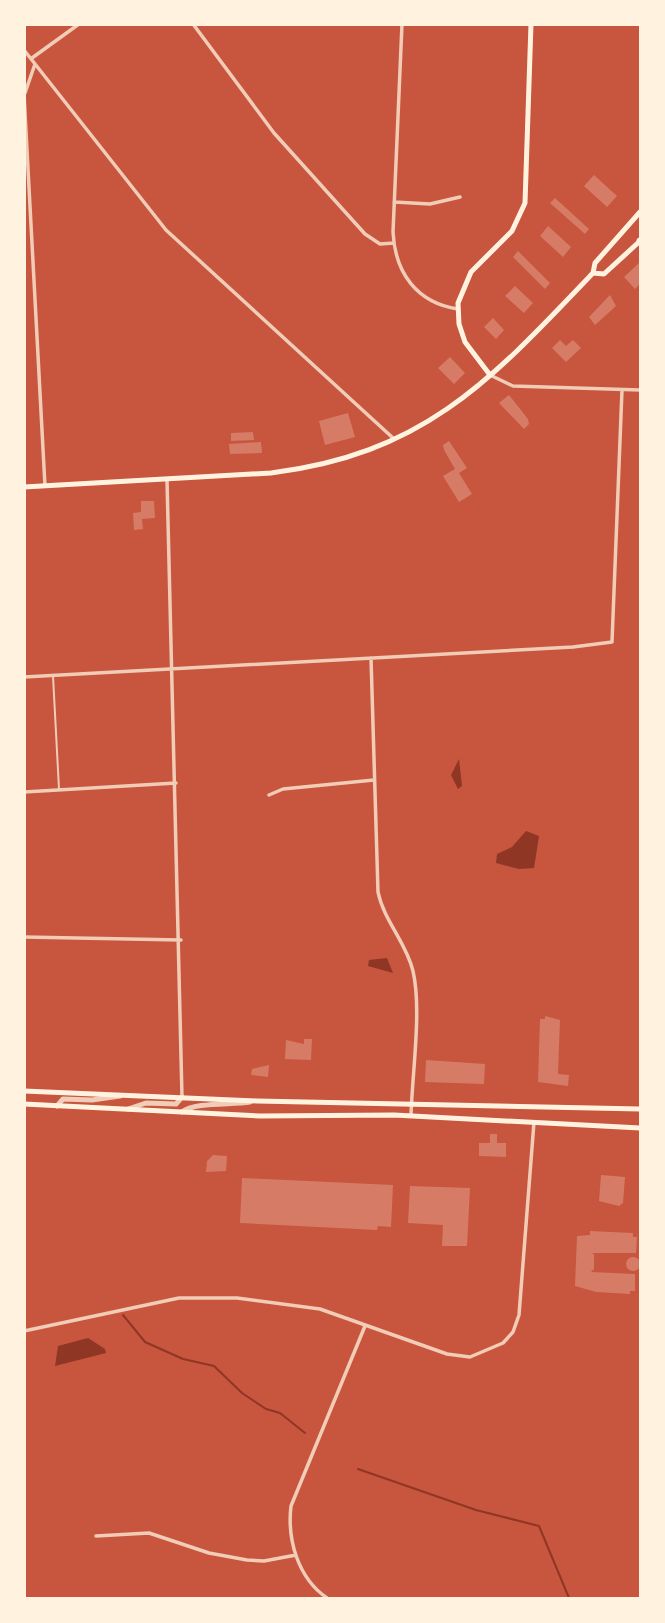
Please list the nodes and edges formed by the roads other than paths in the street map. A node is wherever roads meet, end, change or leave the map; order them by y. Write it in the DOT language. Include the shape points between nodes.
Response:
graph roads {
  1 [pos="79,24"];
  2 [pos="193,24"];
  3 [pos="401,24"];
  4 [pos="531,24"];
  5 [pos="24,50"];
  6 [pos="33,61"];
  7 [pos="25,94"];
  8 [pos="26,139"];
  9 [pos="460,197"];
  10 [pos="394,202"];
  11 [pos="640,212"];
  12 [pos="640,241"];
  13 [pos="394,243"];
  14 [pos="593,274"];
  15 [pos="458,309"];
  16 [pos="490,375"];
  17 [pos="622,390"];
  18 [pos="640,390"];
  19 [pos="394,440"];
  20 [pos="167,480"];
  21 [pos="45,486"];
  22 [pos="24,487"];
  23 [pos="371,658"];
  24 [pos="173,669"];
  25 [pos="53,676"];
  26 [pos="24,677"];
  27 [pos="374,780"];
  28 [pos="176,783"];
  29 [pos="59,790"];
  30 [pos="24,792"];
  31 [pos="269,795"];
  32 [pos="24,937"];
  33 [pos="181,940"];
  34 [pos="24,1091"];
  35 [pos="126,1095"];
  36 [pos="182,1097"];
  37 [pos="257,1101"];
  38 [pos="411,1103"];
  39 [pos="24,1104"];
  40 [pos="57,1106"];
  41 [pos="128,1109"];
  42 [pos="640,1109"];
  43 [pos="182,1112"];
  44 [pos="411,1116"];
  45 [pos="534,1122"];
  46 [pos="640,1128"];
  47 [pos="365,1326"];
  48 [pos="24,1331"];
  49 [pos="96,1536"];
  50 [pos="296,1555"];
  51 [pos="327,1598"];
  1 -- 6 [label="street"];
  2 -- 13 [label="street" via="274,133 365,234 380,244"];
  3 -- 10 [label="street"];
  4 -- 15 [label="main road" via="525,204 512,231 471,272 462,287"];
  5 -- 6 [label="street"];
  6 -- 7 [label="street"];
  6 -- 19 [label="street" via="166,230"];
  7 -- 8 [label="street"];
  8 -- 21 [label="street"];
  9 -- 10 [label="street" via="430,204"];
  10 -- 13 [label="street"];
  11 -- 14 [label="main road" via="595,263"];
  12 -- 14 [label="main road" via="604,274"];
  13 -- 15 [label="street" via="399,265 419,294"];
  14 -- 16 [label="main road"];
  15 -- 16 [label="main road" via="465,342"];
  16 -- 17 [label="street" via="513,386"];
  16 -- 19 [label="main road" via="445,413"];
  17 -- 18 [label="street"];
  17 -- 23 [label="street" via="612,642"];
  19 -- 20 [label="main road" via="312,467"];
  20 -- 21 [label="main road"];
  20 -- 24 [label="street"];
  21 -- 22 [label="main road"];
  23 -- 24 [label="street"];
  23 -- 27 [label="street"];
  24 -- 25 [label="street"];
  24 -- 28 [label="street"];
  25 -- 26 [label="street"];
  25 -- 29 [label="lane"];
  27 -- 31 [label="street" via="283,789"];
  27 -- 38 [label="street" via="380,903 409,959 415,986"];
  28 -- 29 [label="street"];
  28 -- 33 [label="street"];
  29 -- 30 [label="street"];
  32 -- 33 [label="street"];
  33 -- 36 [label="street"];
  34 -- 35 [label="main road"];
  35 -- 36 [label="main road"];
  35 -- 40 [label="street" via="63,1099"];
  36 -- 37 [label="main road"];
  36 -- 41 [label="street" via="176,1104 146,1102"];
  37 -- 38 [label="main road"];
  37 -- 43 [label="street" via="192,1105"];
  38 -- 42 [label="main road"];
  38 -- 44 [label="street"];
  39 -- 40 [label="main road"];
  40 -- 41 [label="main road"];
  41 -- 43 [label="main road"];
  43 -- 44 [label="main road"];
  44 -- 45 [label="main road"];
  45 -- 46 [label="main road"];
  45 -- 47 [label="street" via="523,1290 516,1326 508,1338 492,1350 459,1357"];
  47 -- 48 [label="street" via="304,1306 194,1296"];
  47 -- 50 [label="street" via="295,1494 289,1525"];
  49 -- 50 [label="street" via="149,1533 247,1560"];
  50 -- 51 [label="street" via="310,1582"];
}
